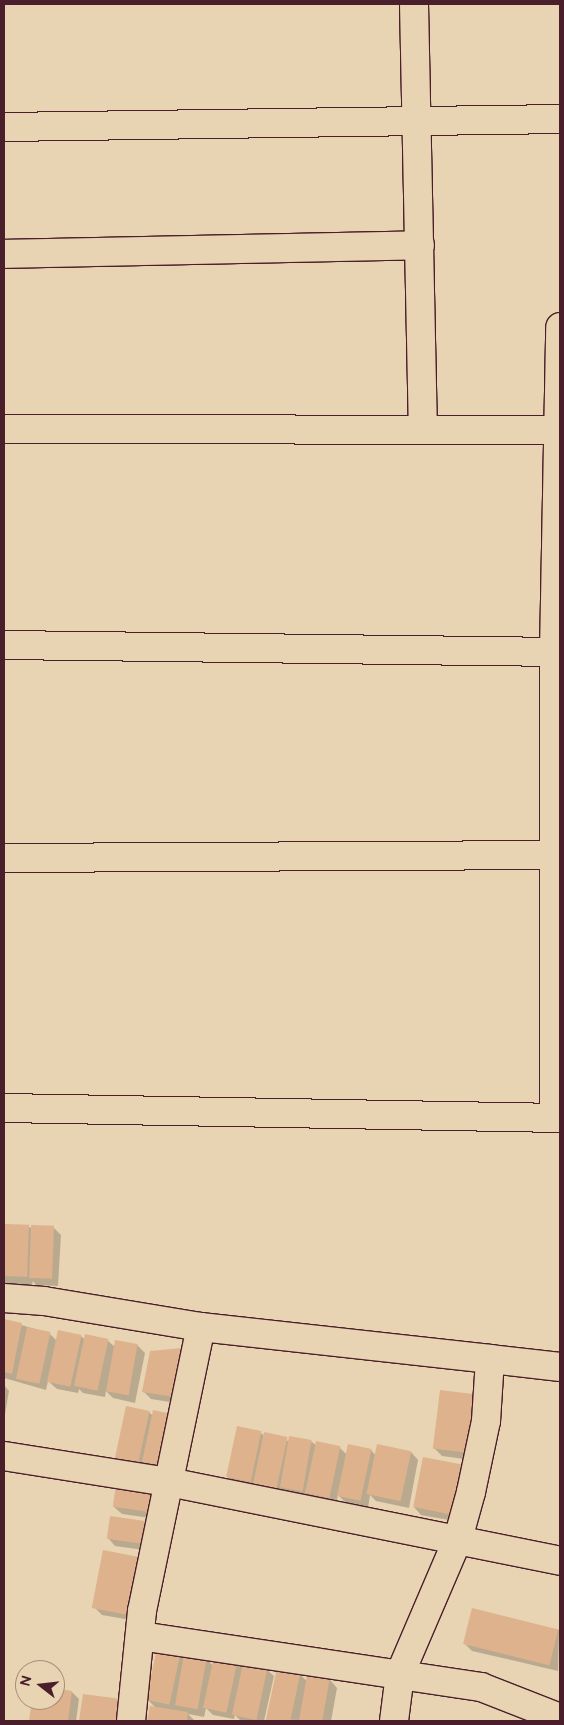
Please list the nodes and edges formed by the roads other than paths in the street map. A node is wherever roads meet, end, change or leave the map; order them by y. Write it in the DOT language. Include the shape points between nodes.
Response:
graph roads {
  1 [pos="414,4"];
  2 [pos="560,119"];
  3 [pos="418,121"];
  4 [pos="4,127"];
  5 [pos="420,245"];
  6 [pos="4,254"];
  7 [pos="560,327"];
  8 [pos="4,429"];
  9 [pos="423,429"];
  10 [pos="558,430"];
  11 [pos="4,644"];
  12 [pos="557,652"];
  13 [pos="555,855"];
  14 [pos="4,858"];
  15 [pos="4,1108"];
  16 [pos="557,1118"];
  17 [pos="4,1298"];
  18 [pos="201,1328"];
  19 [pos="490,1359"];
  20 [pos="560,1367"];
  21 [pos="4,1456"];
  22 [pos="169,1482"];
  23 [pos="458,1539"];
  24 [pos="557,1555"];
  25 [pos="140,1636"];
  26 [pos="400,1674"];
  27 [pos="560,1718"];
  28 [pos="131,1721"];
  29 [pos="394,1721"];
  1 -- 3 [label="street"];
  2 -- 3 [label="street"];
  3 -- 4 [label="street"];
  3 -- 5 [label="street"];
  5 -- 6 [label="street"];
  5 -- 9 [label="street"];
  7 -- 10 [label="street"];
  8 -- 9 [label="street"];
  9 -- 10 [label="street"];
  10 -- 12 [label="street"];
  11 -- 12 [label="street"];
  12 -- 13 [label="street"];
  13 -- 14 [label="street"];
  13 -- 16 [label="street"];
  15 -- 16 [label="street"];
  17 -- 18 [label="street" via="44,1301"];
  18 -- 19 [label="street"];
  18 -- 22 [label="street"];
  19 -- 20 [label="street"];
  19 -- 23 [label="street" via="486,1421"];
  21 -- 22 [label="street"];
  22 -- 23 [label="street"];
  22 -- 25 [label="street" via="142,1611"];
  23 -- 24 [label="street"];
  23 -- 26 [label="street"];
  25 -- 26 [label="street"];
  25 -- 28 [label="street"];
  26 -- 27 [label="street" via="481,1687"];
  26 -- 29 [label="street"];
}
